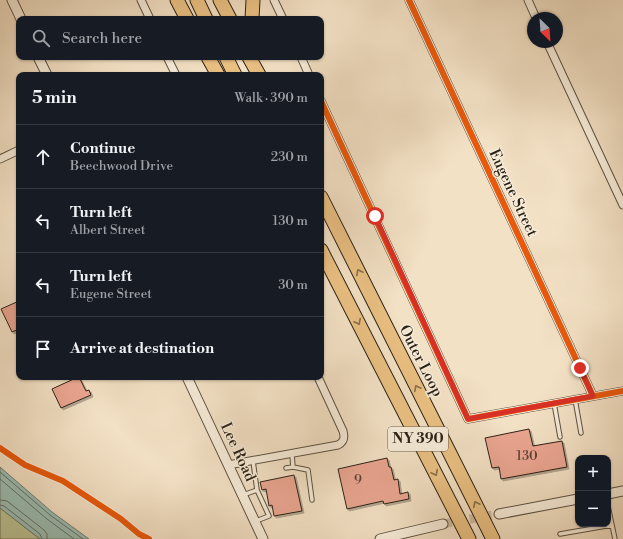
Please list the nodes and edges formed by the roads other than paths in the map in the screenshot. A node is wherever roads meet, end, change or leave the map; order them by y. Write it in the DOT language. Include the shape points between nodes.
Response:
graph roads {
  1 [pos="12,0"];
  2 [pos="141,0"];
  3 [pos="177,0"];
  4 [pos="197,0"];
  5 [pos="220,0"];
  6 [pos="253,0"];
  7 [pos="274,0"];
  8 [pos="409,0"];
  9 [pos="528,0"];
  10 [pos="533,12"];
  11 [pos="19,16"];
  12 [pos="149,16"];
  13 [pos="185,16"];
  14 [pos="205,16"];
  15 [pos="228,16"];
  16 [pos="252,16"];
  17 [pos="282,16"];
  18 [pos="550,48"];
  19 [pos="40,60"];
  20 [pos="168,60"];
  21 [pos="210,60"];
  22 [pos="227,60"];
  23 [pos="251,60"];
  24 [pos="260,60"];
  25 [pos="302,60"];
  26 [pos="46,72"];
  27 [pos="174,72"];
  28 [pos="216,72"];
  29 [pos="233,72"];
  30 [pos="257,72"];
  31 [pos="264,72"];
  32 [pos="308,72"];
  33 [pos="324,107"];
  34 [pos="16,151"];
  35 [pos="0,159"];
  36 [pos="324,203"];
  37 [pos="623,205"];
  38 [pos="324,256"];
  39 [pos="188,380"];
  40 [pos="319,380"];
  41 [pos="623,391"];
  42 [pos="593,396"];
  43 [pos="575,400"];
  44 [pos="554,403"];
  45 [pos="581,432"];
  46 [pos="560,437"];
  47 [pos="292,454"];
  48 [pos="253,461"];
  49 [pos="228,465"];
  50 [pos="293,467"];
  51 [pos="286,468"];
  52 [pos="257,490"];
  53 [pos="623,491"];
  54 [pos="611,493"];
  55 [pos="242,496"];
  56 [pos="312,500"];
  57 [pos="575,500"];
  58 [pos="499,514"];
  59 [pos="611,520"];
  60 [pos="255,521"];
  61 [pos="443,524"];
  62 [pos="612,525"];
  63 [pos="560,534"];
  64 [pos="405,536"];
  65 [pos="263,539"];
  66 [pos="380,539"];
  67 [pos="469,539"];
  68 [pos="493,539"];
  69 [pos="615,539"];
  1 -- 11 [label="street"];
  2 -- 12 [label="street"];
  3 -- 13 [label="highway"];
  4 -- 14 [label="highway"];
  5 -- 15 [label="highway"];
  6 -- 16 [label="highway"];
  7 -- 17 [label="street"];
  8 -- 42 [label="street, Eugene Street"];
  9 -- 10 [label="street"];
  18 -- 37 [label="street"];
  19 -- 26 [label="street"];
  20 -- 27 [label="street"];
  21 -- 28 [label="highway"];
  22 -- 29 [label="highway"];
  23 -- 30 [label="highway"];
  24 -- 31 [label="highway"];
  25 -- 32 [label="street"];
  33 -- 44 [label="street" via="468,419"];
  34 -- 35 [label="street"];
  68 -- 36 [label="highway, Outer Loop / NY 390, one-way"];
  38 -- 67 [label="highway, NY 390, one-way"];
  39 -- 49 [label="street, Lee Road"];
  40 -- 47 [label="street" via="343,431 344,440 338,445"];
  41 -- 42 [label="street"];
  42 -- 43 [label="street"];
  43 -- 44 [label="street"];
  43 -- 45 [label="lane"];
  44 -- 46 [label="lane"];
  47 -- 48 [label="street"];
  47 -- 50 [label="lane"];
  48 -- 49 [label="street"];
  48 -- 52 [label="lane"];
  49 -- 55 [label="street, Lee Road"];
  50 -- 51 [label="lane"];
  50 -- 56 [label="lane" via="308,470"];
  52 -- 55 [label="lane"];
  52 -- 60 [label="lane" via="269,516"];
  53 -- 54 [label="street"];
  55 -- 60 [label="street, Lee Road"];
  57 -- 58 [label="street"];
  59 -- 62 [label="lane"];
  60 -- 65 [label="street, Lee Road"];
  61 -- 64 [label="street"];
  62 -- 63 [label="lane"];
  62 -- 69 [label="lane"];
  64 -- 66 [label="street"];
}
